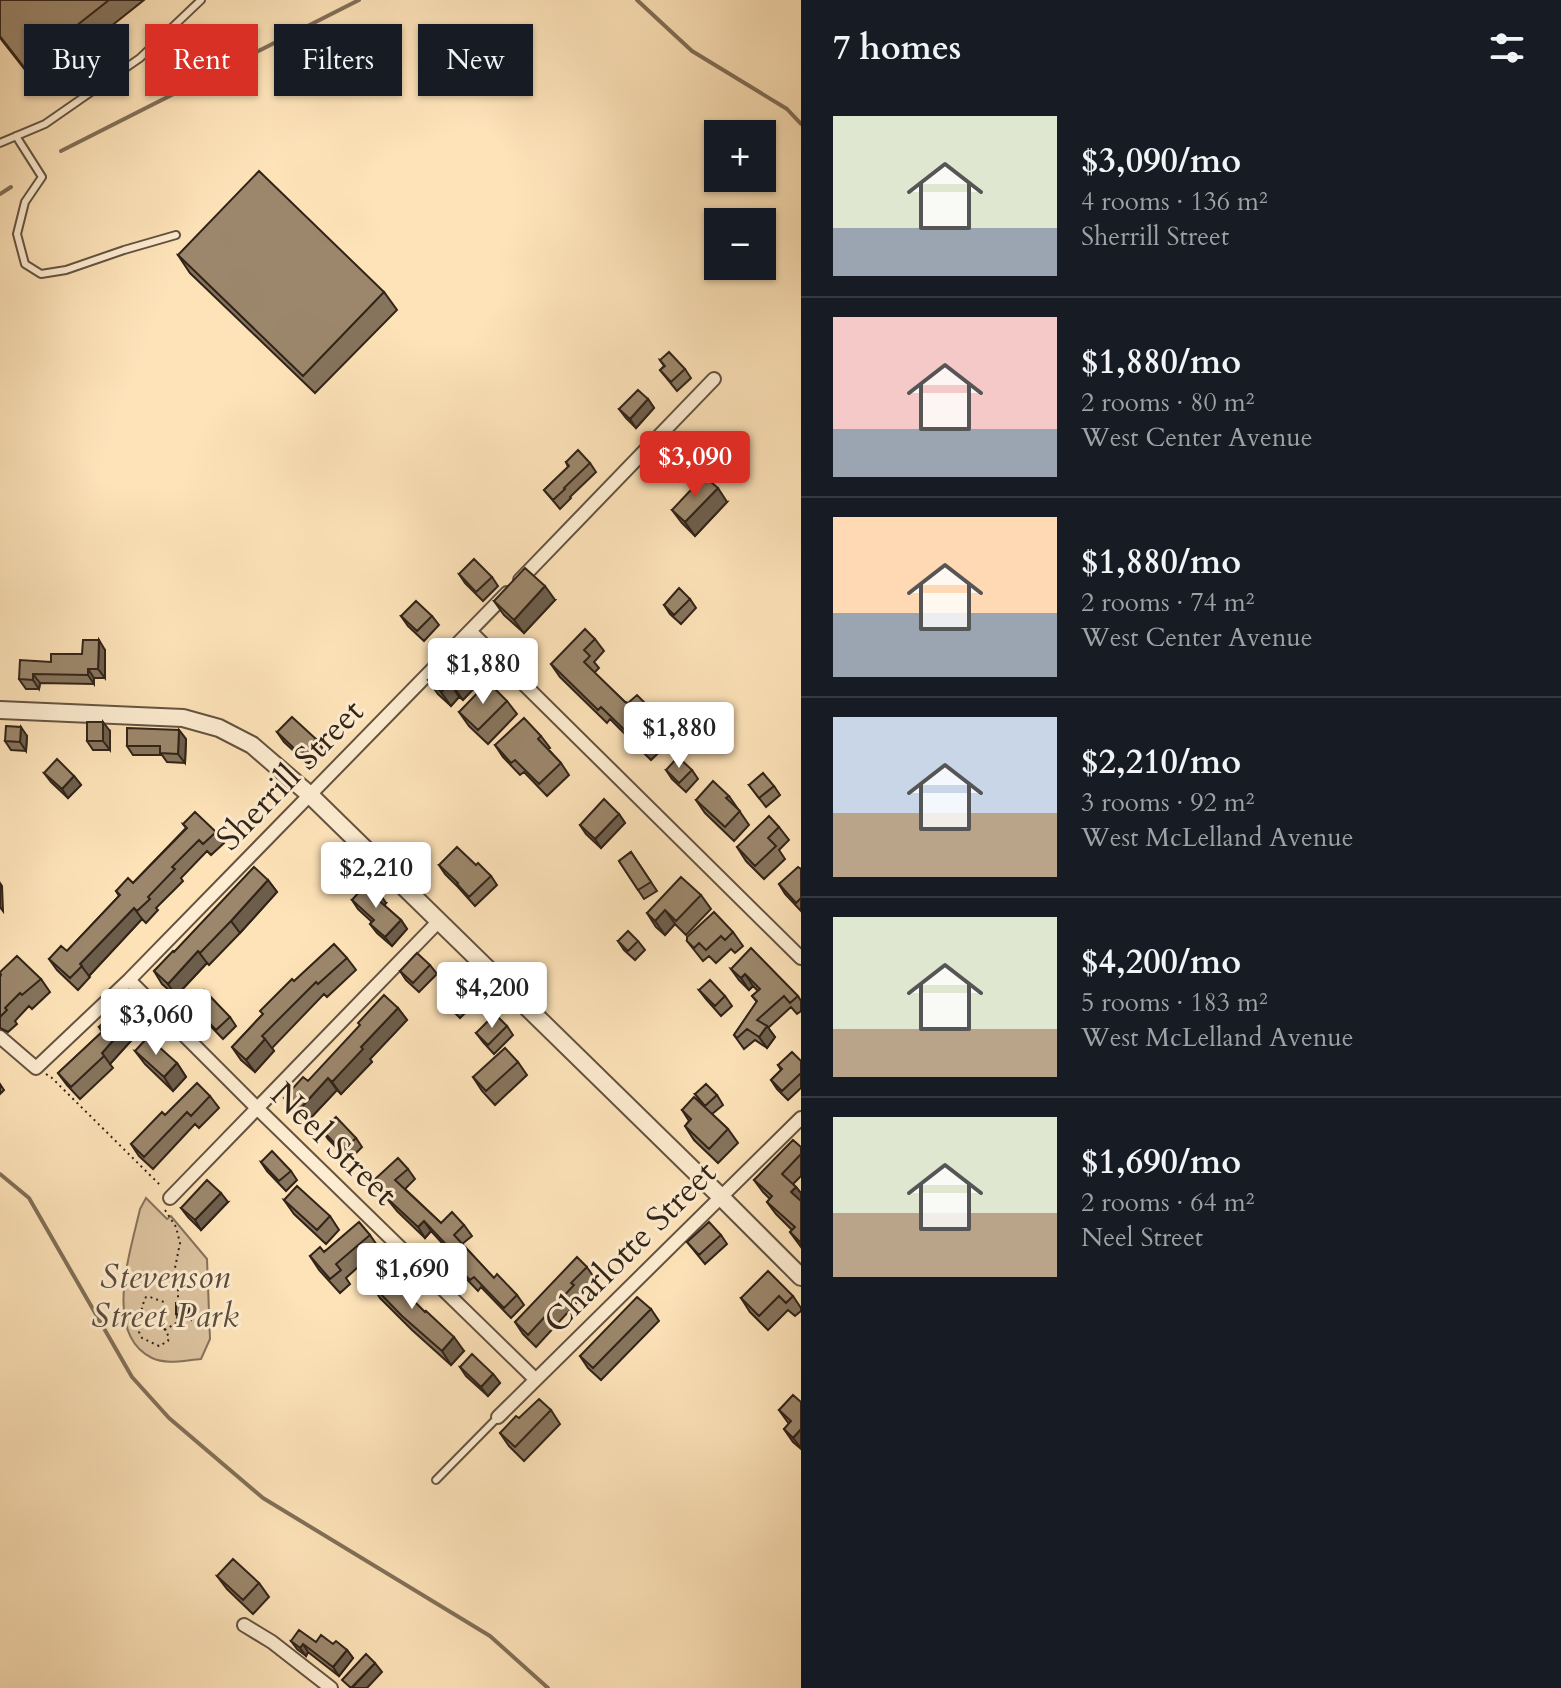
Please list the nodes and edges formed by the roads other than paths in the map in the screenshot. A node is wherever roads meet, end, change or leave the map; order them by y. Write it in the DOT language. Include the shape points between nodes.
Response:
graph roads {
  1 [pos="201,0"];
  2 [pos="16,136"];
  3 [pos="0,143"];
  4 [pos="176,235"];
  5 [pos="714,379"];
  6 [pos="470,631"];
  7 [pos="0,710"];
  8 [pos="310,795"];
  9 [pos="438,922"];
  10 [pos="801,958"];
  11 [pos="129,980"];
  12 [pos="0,1037"];
  13 [pos="257,1108"];
  14 [pos="801,1118"];
  15 [pos="170,1197"];
  16 [pos="721,1197"];
  17 [pos="801,1277"];
  18 [pos="535,1379"];
  19 [pos="498,1417"];
  20 [pos="436,1480"];
  21 [pos="244,1625"];
  22 [pos="331,1688"];
  1 -- 2 [label="lane" via="140,58 45,124"];
  2 -- 3 [label="lane"];
  2 -- 4 [label="lane" via="42,177 25,202 17,234 25,264 41,274"];
  5 -- 6 [label="street, Sherrill Street"];
  6 -- 8 [label="street, Sherrill Street"];
  6 -- 10 [label="street"];
  7 -- 8 [label="street" via="195,721 252,745"];
  8 -- 9 [label="street"];
  8 -- 11 [label="street, Sherrill Street"];
  9 -- 13 [label="street"];
  9 -- 16 [label="street"];
  11 -- 12 [label="street, Sherrill Street" via="36,1068"];
  11 -- 13 [label="street, Neel Street"];
  13 -- 15 [label="street"];
  13 -- 18 [label="street, Neel Street"];
  14 -- 16 [label="street, Charlotte Street"];
  16 -- 17 [label="street"];
  16 -- 18 [label="street, Charlotte Street"];
  18 -- 19 [label="street, Charlotte Street"];
  19 -- 20 [label="lane"];
  21 -- 22 [label="street"];
}
